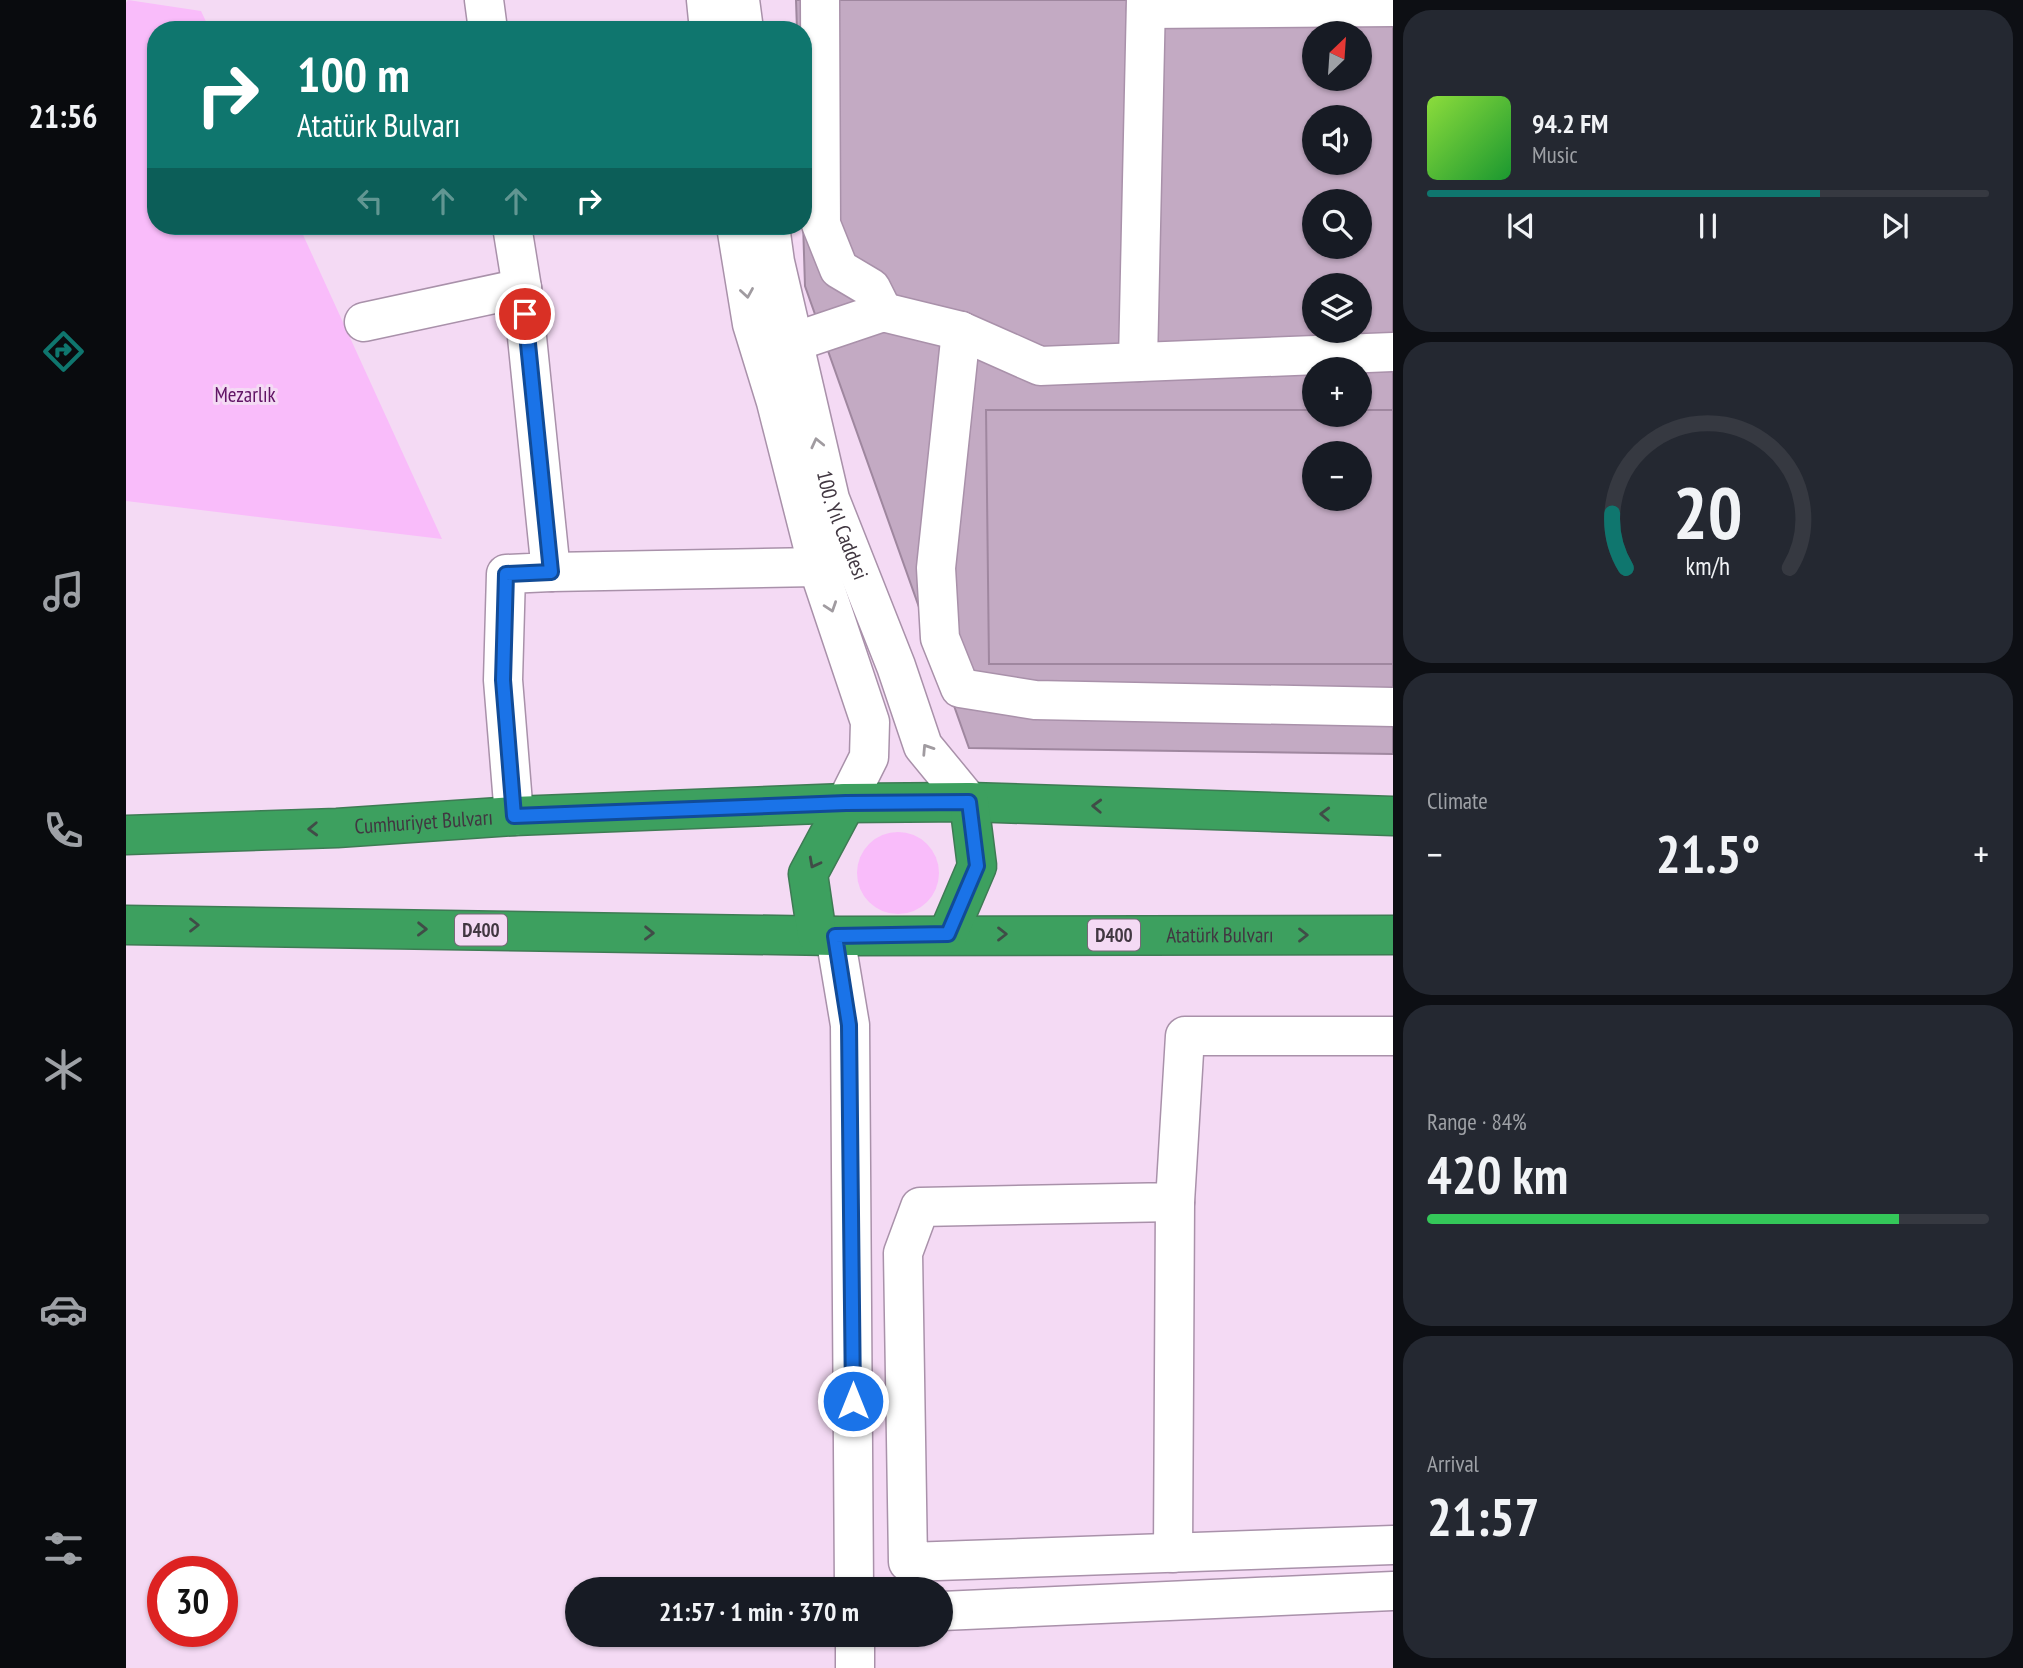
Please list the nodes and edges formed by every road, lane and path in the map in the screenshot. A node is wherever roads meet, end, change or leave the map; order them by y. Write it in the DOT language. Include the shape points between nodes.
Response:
graph roads {
  1 [pos="484,0"];
  2 [pos="706,0"];
  3 [pos="740,0"];
  4 [pos="820,0"];
  5 [pos="1146,4"];
  6 [pos="1393,8"];
  7 [pos="487,21"];
  8 [pos="708,21"];
  9 [pos="743,21"];
  10 [pos="513,235"];
  11 [pos="737,235"];
  12 [pos="771,235"];
  13 [pos="522,288"];
  14 [pos="883,312"];
  15 [pos="364,322"];
  16 [pos="961,331"];
  17 [pos="794,342"];
  18 [pos="1393,352"];
  19 [pos="1138,362"];
  20 [pos="818,567"];
  21 [pos="551,572"];
  22 [pos="1393,707"];
  23 [pos="969,802"];
  24 [pos="846,803"];
  25 [pos="514,816"];
  26 [pos="1393,817"];
  27 [pos="126,835"];
  28 [pos="126,925"];
  29 [pos="948,934"];
  30 [pos="1393,935"];
  31 [pos="826,936"];
  32 [pos="1393,1036"];
  33 [pos="1175,1202"];
  34 [pos="1393,1545"];
  35 [pos="1173,1553"];
  36 [pos="854,1577"];
  37 [pos="1393,1591"];
  38 [pos="953,1611"];
  39 [pos="855,1647"];
  40 [pos="855,1668"];
  1 -- 7 [label="street"];
  2 -- 8 [label="street"];
  3 -- 9 [label="street"];
  4 -- 14 [label="street" via="821,224 839,269 871,288"];
  5 -- 6 [label="street"];
  5 -- 19 [label="street"];
  10 -- 13 [label="street"];
  11 -- 20 [label="street, 100. Yıl Caddesi, one-way" via="752,324"];
  12 -- 17 [label="street, 100. Yıl Caddesi"];
  13 -- 15 [label="street"];
  13 -- 21 [label="street"];
  14 -- 16 [label="street"];
  14 -- 17 [label="street"];
  16 -- 19 [label="street" via="1041,366"];
  16 -- 22 [label="street" via="936,568 940,638 960,688 1035,700"];
  23 -- 17 [label="street, 100. Yıl Caddesi, one-way" via="923,746 830,499"];
  18 -- 19 [label="street"];
  20 -- 21 [label="street"];
  20 -- 24 [label="street, 100. Yıl Caddesi, one-way" via="870,722 869,757"];
  21 -- 25 [label="street" via="506,574 503,680"];
  23 -- 24 [label="highway"];
  26 -- 23 [label="highway, one-way"];
  23 -- 29 [label="highway" via="977,866"];
  24 -- 25 [label="highway, Cumhuriyet Bulvarı"];
  24 -- 31 [label="highway, one-way" via="808,874"];
  25 -- 27 [label="highway, Cumhuriyet Bulvarı, one-way"];
  28 -- 31 [label="highway, D400, one-way"];
  29 -- 30 [label="highway, Atatürk Bulvarı / D400, one-way"];
  29 -- 31 [label="highway, Atatürk Bulvarı / D400"];
  31 -- 36 [label="street" via="849,1025"];
  32 -- 33 [label="street" via="1185,1036"];
  33 -- 35 [label="street"];
  33 -- 35 [label="street" via="920,1207 903,1253 908,1562"];
  34 -- 35 [label="street"];
  37 -- 38 [label="street"];
  39 -- 40 [label="street"];
}
